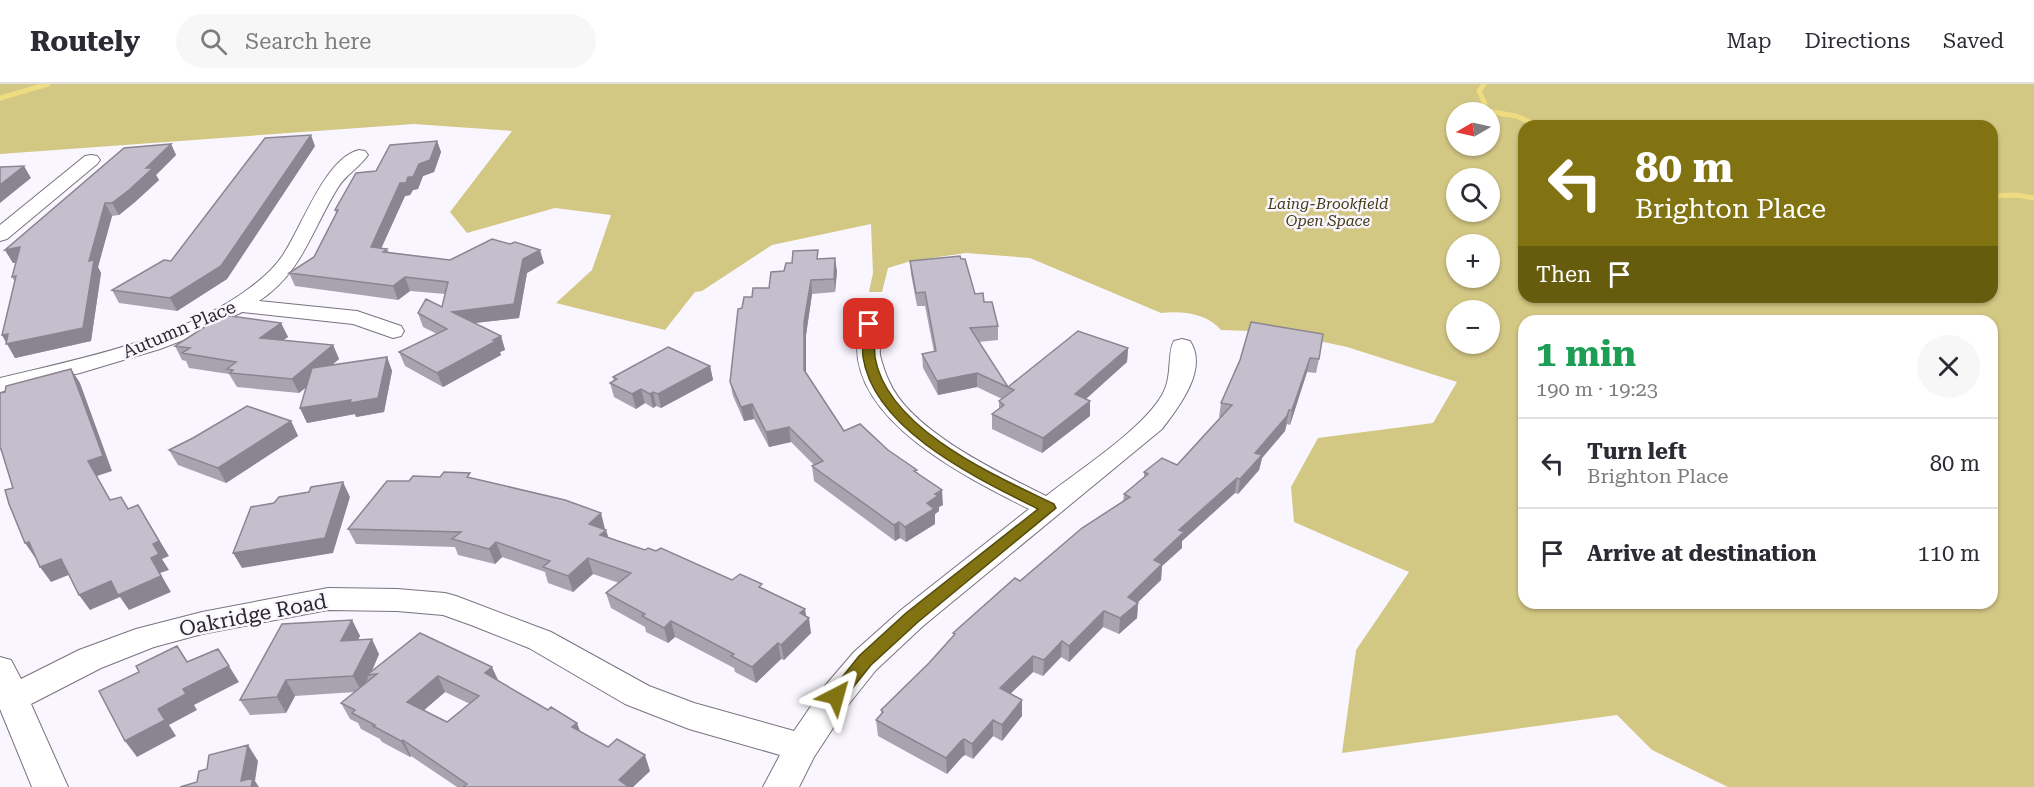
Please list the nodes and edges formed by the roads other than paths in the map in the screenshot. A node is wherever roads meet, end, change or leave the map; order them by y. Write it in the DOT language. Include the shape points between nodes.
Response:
graph roads {
  1 [pos="359,155"];
  2 [pos="91,160"];
  3 [pos="0,235"];
  4 [pos="237,305"];
  5 [pos="869,324"];
  6 [pos="393,331"];
  7 [pos="1182,346"];
  8 [pos="0,385"];
  9 [pos="1049,508"];
  10 [pos="6,683"];
  11 [pos="802,747"];
  12 [pos="50,787"];
  13 [pos="780,787"];
  1 -- 4 [label="street, Autumn Place" via="336,176 285,267"];
  2 -- 3 [label="street"];
  4 -- 6 [label="street" via="357,318"];
  4 -- 8 [label="street, Autumn Place" via="127,352"];
  5 -- 9 [label="street" via="869,357 878,381 908,423 982,474"];
  7 -- 9 [label="street" via="1185,369 1175,396 1153,424"];
  9 -- 11 [label="street" via="912,618 865,661"];
  10 -- 11 [label="street, Oakridge Road" via="202,623 328,598 397,600 446,604 482,617 540,640 637,695 689,715"];
  10 -- 12 [label="street"];
  11 -- 13 [label="street"];
}
